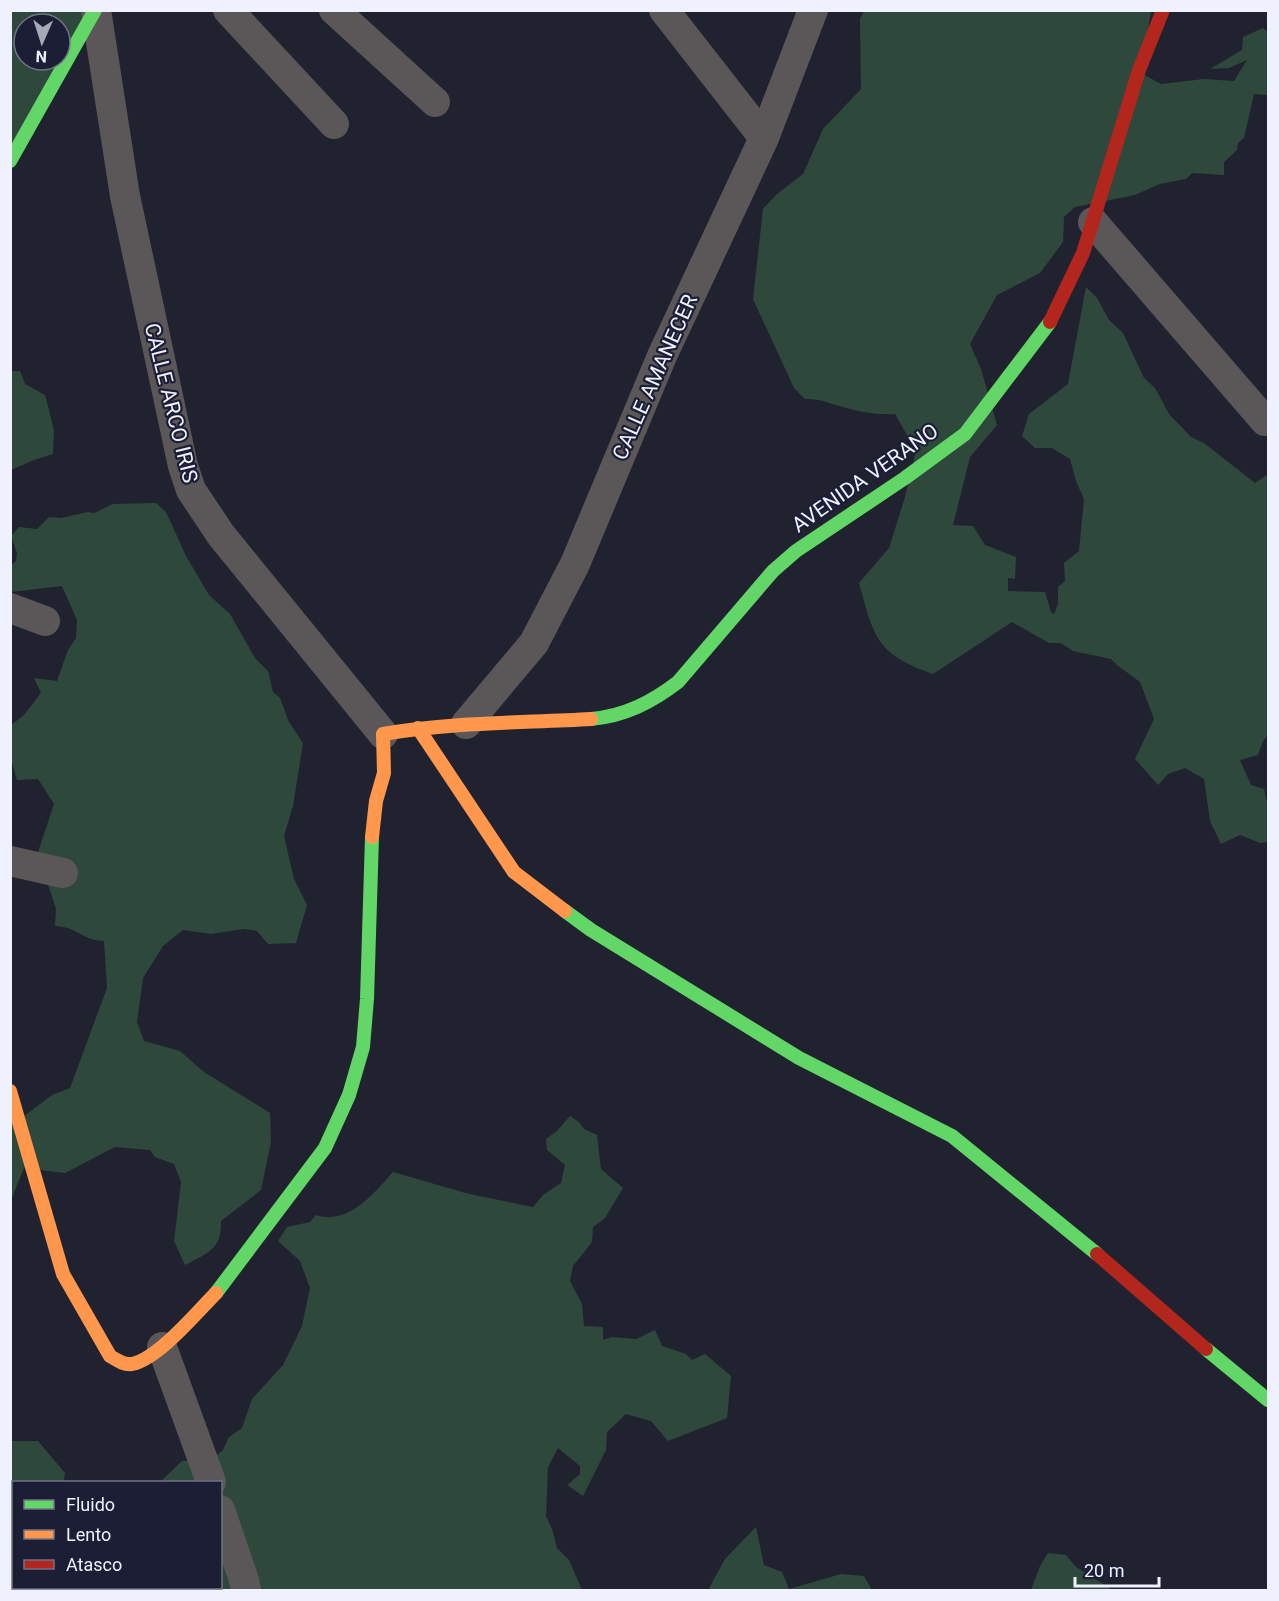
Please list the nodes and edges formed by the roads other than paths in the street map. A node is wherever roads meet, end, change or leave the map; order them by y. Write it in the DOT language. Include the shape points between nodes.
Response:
graph roads {
  1 [pos="95,10"];
  2 [pos="228,10"];
  3 [pos="334,10"];
  4 [pos="664,10"];
  5 [pos="813,10"];
  6 [pos="1164,10"];
  7 [pos="435,102"];
  8 [pos="334,124"];
  9 [pos="764,138"];
  10 [pos="10,161"];
  11 [pos="1093,222"];
  12 [pos="1265,421"];
  13 [pos="10,608"];
  14 [pos="45,621"];
  15 [pos="466,724"];
  16 [pos="418,728"];
  17 [pos="383,734"];
  18 [pos="10,861"];
  19 [pos="63,873"];
  20 [pos="10,1091"];
  21 [pos="162,1347"];
  22 [pos="1269,1400"];
  23 [pos="211,1481"];
  24 [pos="222,1516"];
  25 [pos="246,1590"];
  1 -- 10 [label="street"];
  1 -- 17 [label="street, CALLE ARCO IRIS" via="125,196 191,490 221,535"];
  2 -- 8 [label="street"];
  3 -- 7 [label="street"];
  4 -- 9 [label="street"];
  5 -- 9 [label="street, CALLE AMANECER"];
  6 -- 11 [label="street, AVENIDA VERANO" via="1139,70"];
  9 -- 15 [label="street, CALLE AMANECER" via="662,356 545,623 534,643"];
  11 -- 12 [label="street"];
  11 -- 15 [label="street, AVENIDA VERANO" via="1052,319 965,434 788,558 678,682 639,707 618,715"];
  13 -- 14 [label="street"];
  15 -- 16 [label="street, AVENIDA VERANO"];
  16 -- 17 [label="street, AVENIDA VERANO"];
  16 -- 22 [label="street" via="514,872 591,930 799,1058 952,1136"];
  17 -- 21 [label="street" via="384,773 372,830 363,1047 349,1095 325,1148 290,1196 220,1289"];
  18 -- 19 [label="street"];
  20 -- 21 [label="street" via="63,1274 110,1356 131,1364"];
  21 -- 23 [label="street"];
  24 -- 25 [label="street"];
}
